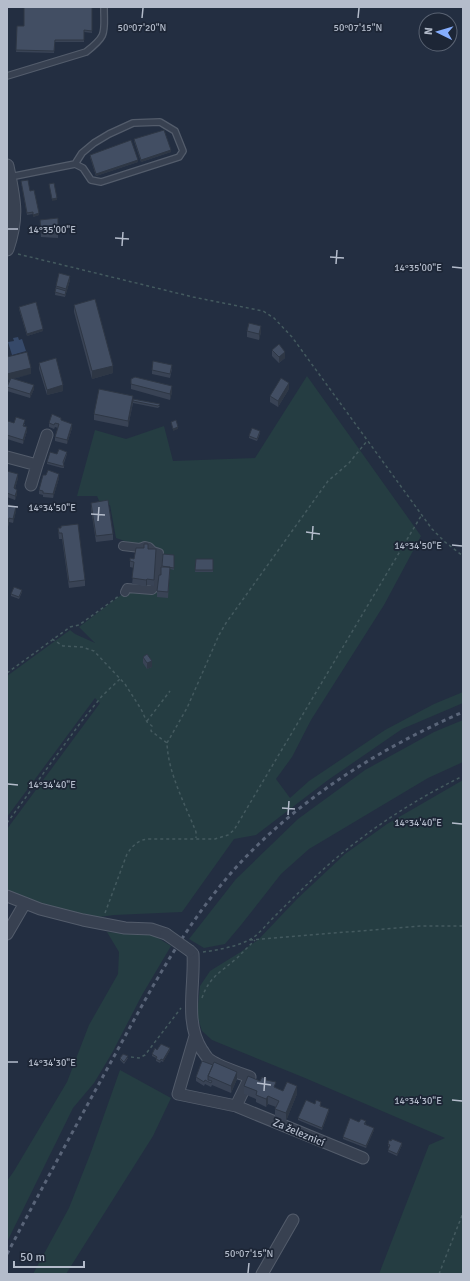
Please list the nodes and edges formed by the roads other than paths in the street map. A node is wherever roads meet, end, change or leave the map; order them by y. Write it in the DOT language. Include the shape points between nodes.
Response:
graph roads {
  1 [pos="104,7"];
  2 [pos="7,76"];
  3 [pos="75,164"];
  4 [pos="8,171"];
  5 [pos="10,251"];
  6 [pos="47,435"];
  7 [pos="7,457"];
  8 [pos="37,465"];
  9 [pos="31,485"];
  10 [pos="123,546"];
  11 [pos="125,592"];
  12 [pos="7,896"];
  13 [pos="25,903"];
  14 [pos="7,934"];
  15 [pos="195,1036"];
  16 [pos="236,1106"];
  17 [pos="363,1158"];
  18 [pos="293,1220"];
  19 [pos="262,1274"];
  1 -- 2 [label="lane" via="104,34 97,44 86,52"];
  3 -- 3 [label="lane" via="83,168 91,180 101,182 179,157 184,151 175,131 160,122 133,123 94,143 82,153"];
  3 -- 4 [label="lane"];
  4 -- 5 [label="street" via="13,192 14,217"];
  6 -- 8 [label="street"];
  7 -- 8 [label="street"];
  8 -- 9 [label="street"];
  10 -- 11 [label="street" via="145,546 159,553 157,585 152,590 127,588"];
  12 -- 13 [label="street"];
  13 -- 14 [label="street"];
  13 -- 15 [label="street, bridge" via="102,925 152,929 166,934 192,953 192,1012"];
  15 -- 16 [label="street" via="209,1060 250,1077"];
  15 -- 16 [label="street, Za železnicí" via="178,1094"];
  16 -- 17 [label="street, Za železnicí"];
  18 -- 19 [label="street"];
}
